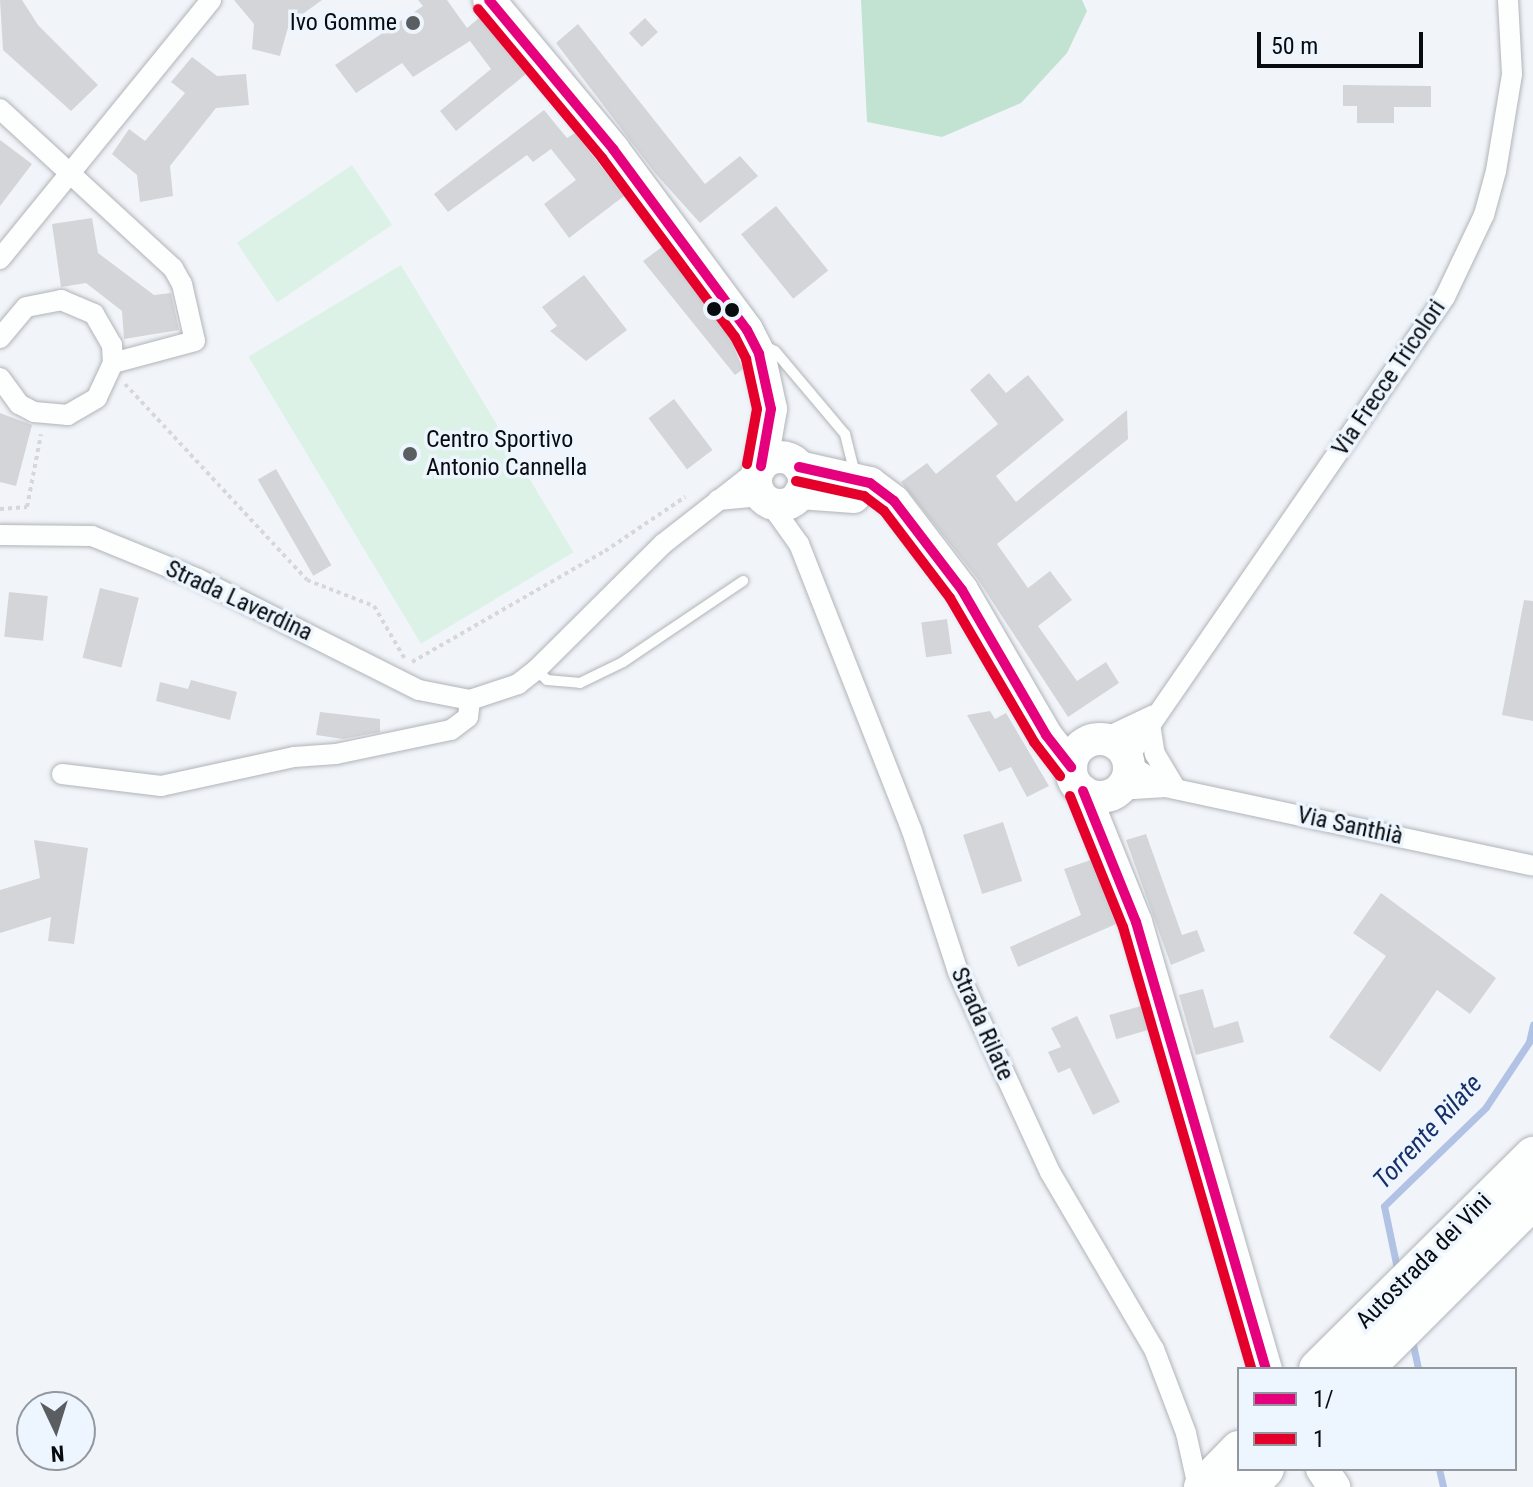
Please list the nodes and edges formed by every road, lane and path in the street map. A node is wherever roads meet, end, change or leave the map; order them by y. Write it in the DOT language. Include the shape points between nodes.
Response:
graph roads {
  1 [pos="211,0"];
  2 [pos="489,0"];
  3 [pos="1508,0"];
  4 [pos="0,109"];
  5 [pos="71,171"];
  6 [pos="0,259"];
  7 [pos="1,334"];
  8 [pos="753,342"];
  9 [pos="113,363"];
  10 [pos="0,378"];
  11 [pos="107,384"];
  12 [pos="45,415"];
  13 [pos="858,479"];
  14 [pos="780,482"];
  15 [pos="713,504"];
  16 [pos="0,509"];
  17 [pos="0,535"];
  18 [pos="743,581"];
  19 [pos="974,617"];
  20 [pos="536,670"];
  21 [pos="470,700"];
  22 [pos="1154,719"];
  23 [pos="1103,768"];
  24 [pos="62,774"];
  25 [pos="1171,788"];
  26 [pos="1533,866"];
  27 [pos="1533,1156"];
  28 [pos="1533,1200"];
  29 [pos="1265,1367"];
  30 [pos="1320,1367"];
  31 [pos="1366,1367"];
  32 [pos="1237,1452"];
  33 [pos="1263,1471"];
  34 [pos="1200,1487"];
  35 [pos="1248,1487"];
  1 -- 5 [label="street"];
  2 -- 8 [label="main road" via="641,186"];
  3 -- 22 [label="street, Via Frecce Tricolori" via="1512,74 1496,171 1484,215 1445,297"];
  4 -- 5 [label="street"];
  5 -- 6 [label="street"];
  5 -- 9 [label="street" via="173,268 195,341"];
  7 -- 9 [label="street" via="26,307 43,300 79,305 105,328"];
  8 -- 13 [label="lane" via="775,351 845,434"];
  8 -- 14 [label="main road" via="771,409"];
  9 -- 11 [label="street"];
  10 -- 12 [label="street" via="19,404"];
  11 -- 12 [label="street" via="84,408"];
  11 -- 15 [label="path" via="128,385 307,580 374,606 408,664 605,551 695,491"];
  12 -- 16 [label="path" via="27,507"];
  13 -- 14 [label="main road"];
  13 -- 19 [label="main road" via="894,501 946,567"];
  14 -- 15 [label="street, Strada Laverdina"];
  14 -- 19 [label="main road" via="870,503"];
  14 -- 34 [label="street, Strada Rilate" via="799,544 912,831 958,972 1050,1172 1154,1349"];
  15 -- 20 [label="street, Strada Laverdina" via="663,544"];
  17 -- 21 [label="street, Strada Laverdina" via="92,536 198,579 419,690"];
  18 -- 20 [label="lane" via="623,662 580,683 562,684"];
  19 -- 23 [label="main road" via="1039,717"];
  20 -- 21 [label="street, Strada Laverdina" via="518,684"];
  21 -- 24 [label="street" via="468,717 451,730 161,786"];
  22 -- 23 [label="street, Via Frecce Tricolori"];
  22 -- 23 [label="street"];
  22 -- 25 [label="street" via="1155,754"];
  23 -- 25 [label="street, Via Santhià"];
  23 -- 25 [label="street, Via Santhià"];
  23 -- 29 [label="main road" via="1106,844 1136,922"];
  25 -- 26 [label="street, Via Santhià"];
  27 -- 30 [label="highway, Autostrada dei Vini"];
  28 -- 31 [label="highway, Autostrada dei Vini"];
  32 -- 34 [label="highway"];
  33 -- 35 [label="highway"];
}
